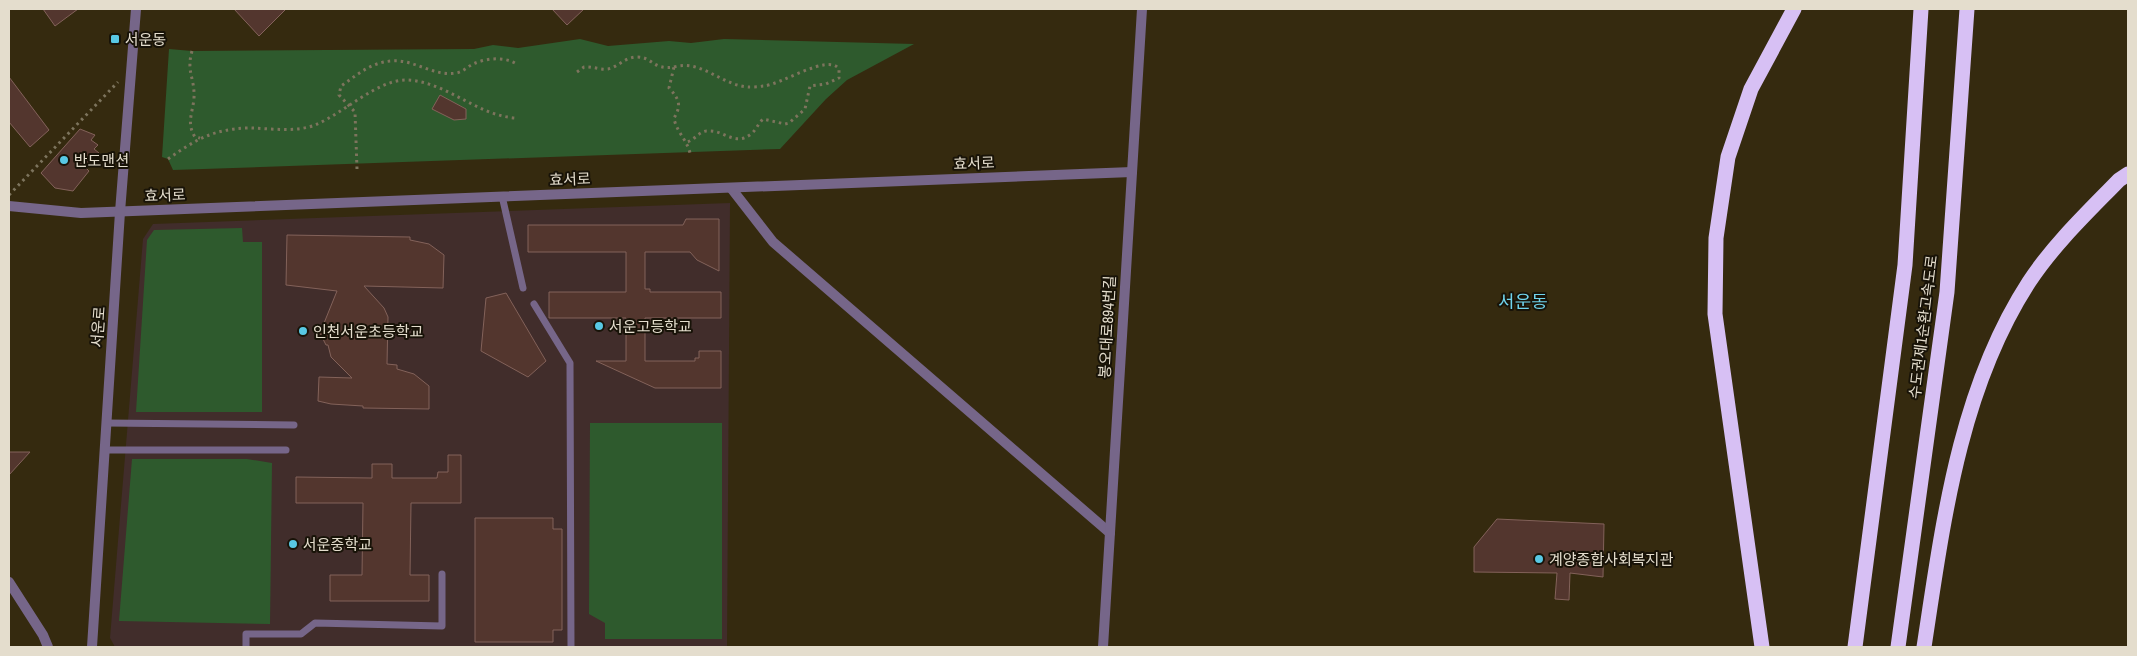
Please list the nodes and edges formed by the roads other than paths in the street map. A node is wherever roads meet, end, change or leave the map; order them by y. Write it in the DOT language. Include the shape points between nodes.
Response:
graph roads {
  1 [pos="136,9"];
  2 [pos="1142,9"];
  3 [pos="1794,9"];
  4 [pos="1921,9"];
  5 [pos="1967,9"];
  6 [pos="1132,172"];
  7 [pos="2128,174"];
  8 [pos="731,188"];
  9 [pos="502,196"];
  10 [pos="9,206"];
  11 [pos="120,212"];
  12 [pos="523,288"];
  13 [pos="534,304"];
  14 [pos="106,423"];
  15 [pos="294,425"];
  16 [pos="105,450"];
  17 [pos="286,450"];
  18 [pos="1110,533"];
  19 [pos="442,574"];
  20 [pos="9,582"];
  21 [pos="48,647"];
  22 [pos="92,647"];
  23 [pos="246,647"];
  24 [pos="571,647"];
  25 [pos="1103,647"];
  26 [pos="1762,647"];
  27 [pos="1855,647"];
  28 [pos="1898,647"];
  29 [pos="1924,647"];
  1 -- 11 [label="street, 서운로"];
  2 -- 6 [label="street, 봉오대로894번길"];
  3 -- 26 [label="highway" via="1751,89 1728,157 1716,238 1715,314"];
  4 -- 27 [label="highway, 수도권제1순환고속도로" via="1904,265"];
  5 -- 28 [label="highway, 수도권제1순환고속도로" via="1947,292"];
  6 -- 8 [label="street, 효서로"];
  6 -- 18 [label="street, 봉오대로894번길"];
  7 -- 29 [label="highway" via="2070,231 2029,282 2003,330 1974,400 1956,463"];
  8 -- 9 [label="street, 효서로"];
  8 -- 18 [label="street" via="774,242"];
  9 -- 11 [label="street, 효서로"];
  9 -- 12 [label="lane"];
  10 -- 11 [label="street, 효서로" via="81,213"];
  11 -- 14 [label="street, 서운로"];
  13 -- 24 [label="lane" via="570,364"];
  14 -- 15 [label="lane"];
  14 -- 16 [label="street, 서운로"];
  16 -- 17 [label="lane"];
  16 -- 22 [label="street, 서운로"];
  18 -- 25 [label="street, 봉오대로894번길"];
  19 -- 23 [label="lane" via="442,626 315,623 301,634 246,634"];
  20 -- 21 [label="street"];
}
